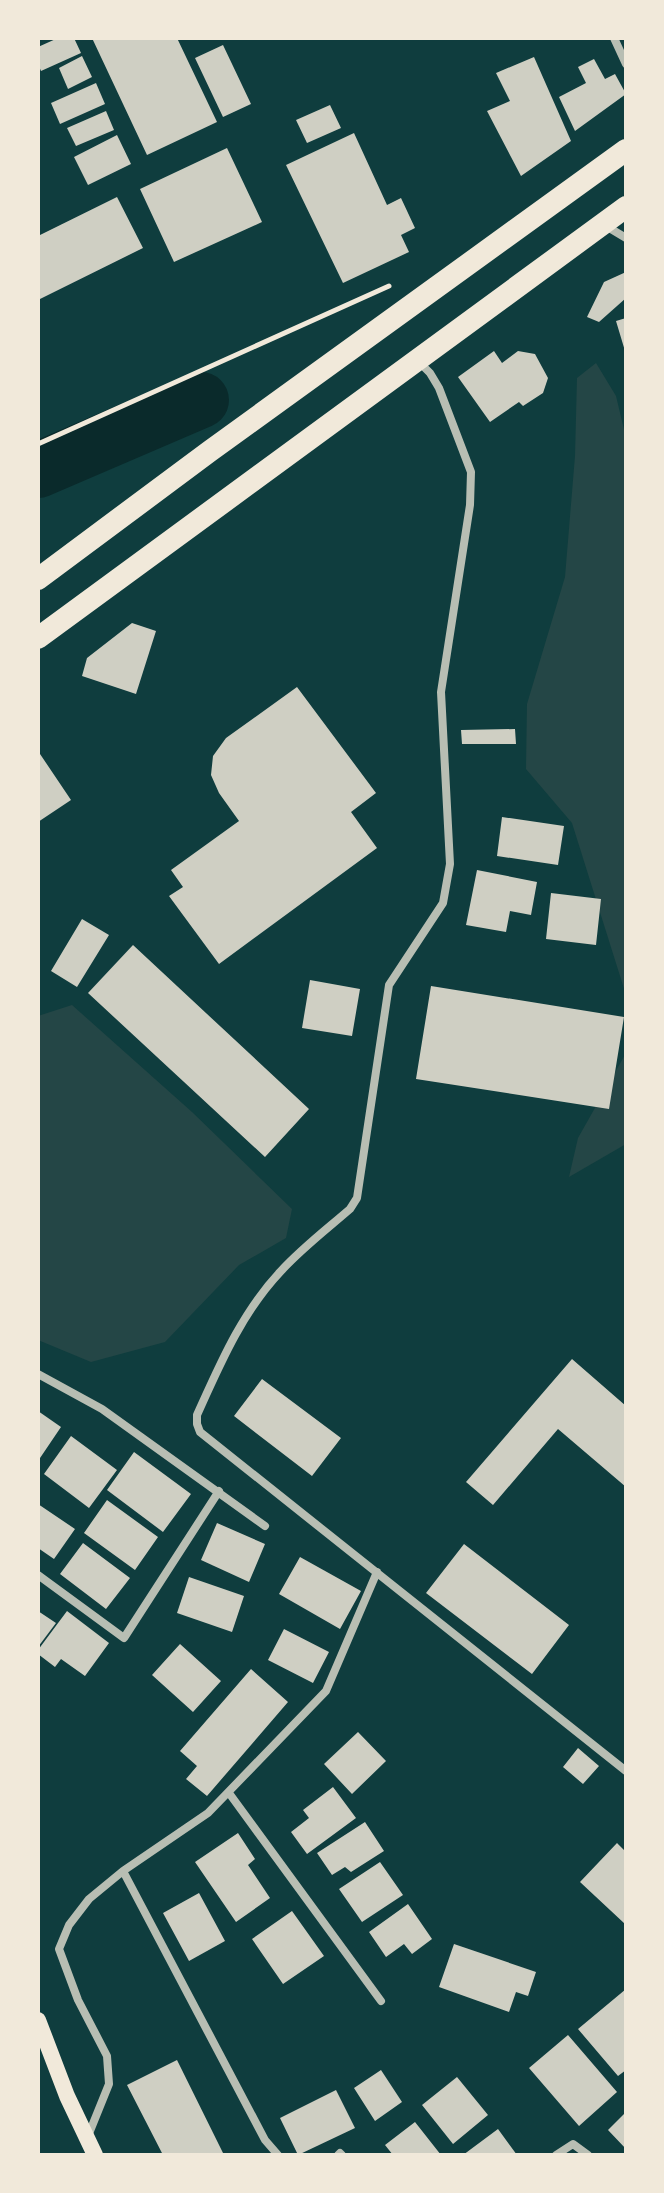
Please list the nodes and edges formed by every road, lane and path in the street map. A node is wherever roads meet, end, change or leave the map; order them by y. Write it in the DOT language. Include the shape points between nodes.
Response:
graph roads {
  1 [pos="614,38"];
  2 [pos="626,64"];
  3 [pos="626,150"];
  4 [pos="626,207"];
  5 [pos="602,224"];
  6 [pos="626,238"];
  7 [pos="445,282"];
  8 [pos="416,359"];
  9 [pos="38,444"];
  10 [pos="38,579"];
  11 [pos="38,638"];
  12 [pos="38,1374"];
  13 [pos="219,1491"];
  14 [pos="265,1526"];
  15 [pos="377,1572"];
  16 [pos="38,1575"];
  17 [pos="626,1771"];
  18 [pos="229,1793"];
  19 [pos="123,1871"];
  20 [pos="381,2001"];
  21 [pos="38,2020"];
  22 [pos="91,2148"];
  23 [pos="278,2155"];
  24 [pos="556,2155"];
  25 [pos="588,2155"];
  1 -- 2 [label="street"];
  3 -- 7 [label="highway"];
  4 -- 5 [label="highway"];
  5 -- 6 [label="street"];
  5 -- 8 [label="highway"];
  7 -- 9 [label="path" via="403,280"];
  7 -- 10 [label="highway"];
  8 -- 11 [label="highway"];
  8 -- 15 [label="street" via="439,388 471,472 441,692 450,864 443,903 389,985 357,1198 268,1286 232,1338 197,1415 200,1432"];
  12 -- 13 [label="street" via="102,1409"];
  13 -- 14 [label="street"];
  13 -- 16 [label="street" via="124,1638"];
  15 -- 17 [label="street"];
  15 -- 18 [label="street" via="326,1691"];
  18 -- 19 [label="street"];
  18 -- 20 [label="street"];
  19 -- 22 [label="street" via="89,1899 59,1949 107,2056 109,2084"];
  19 -- 23 [label="street" via="265,2140"];
  21 -- 22 [label="main road"];
  24 -- 25 [label="street" via="573,2144"];
}
